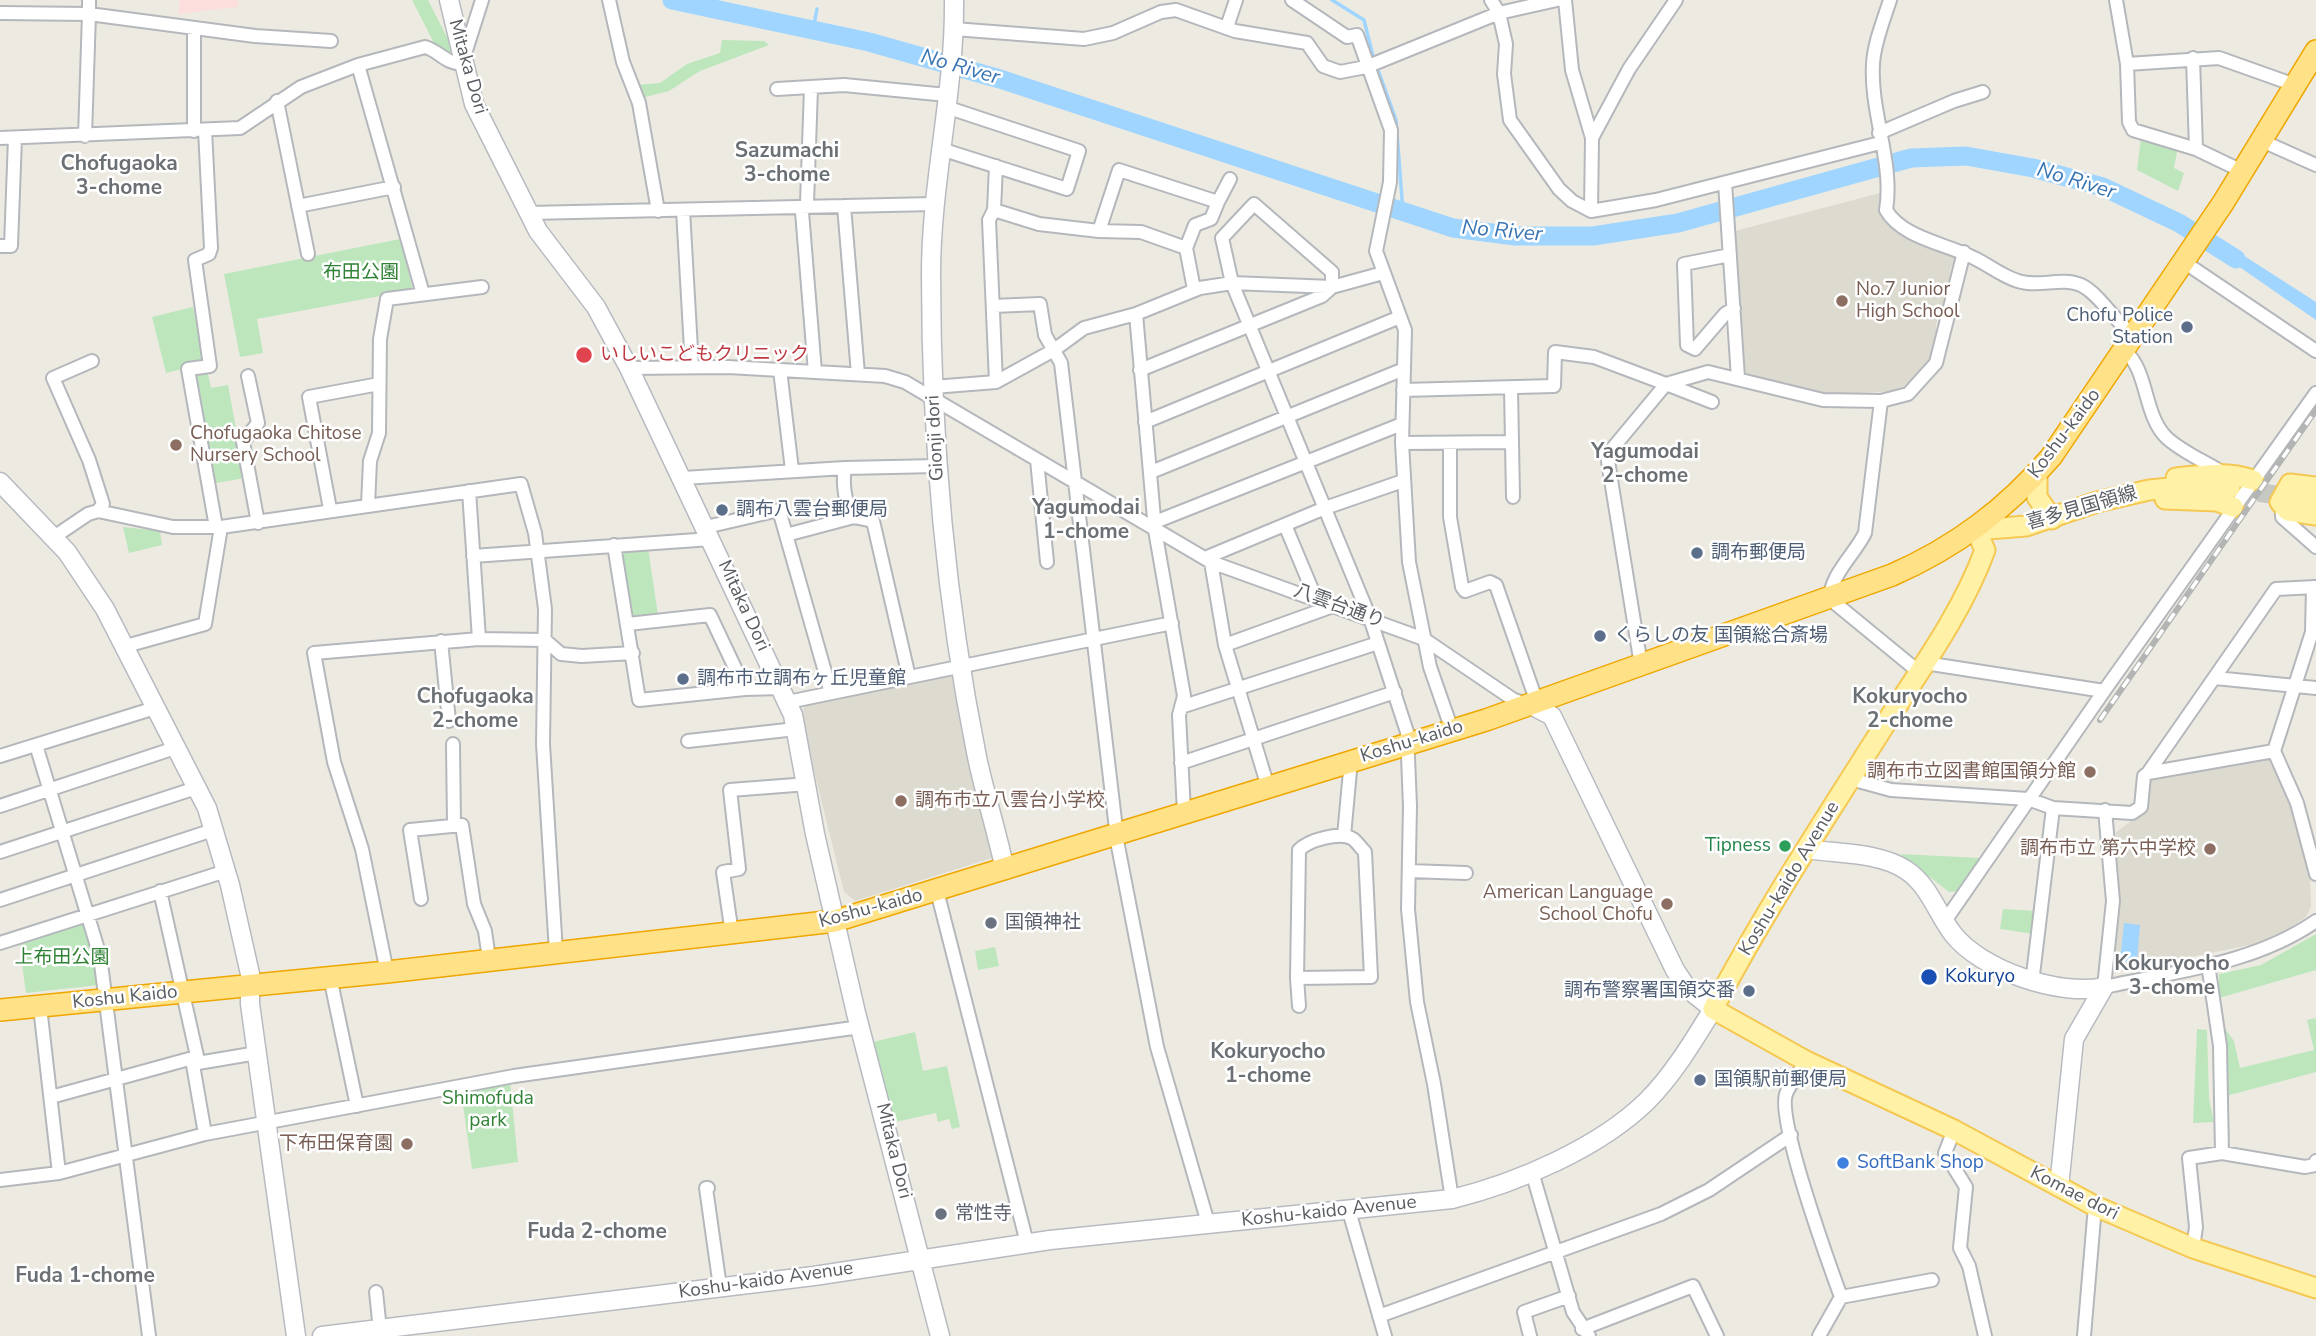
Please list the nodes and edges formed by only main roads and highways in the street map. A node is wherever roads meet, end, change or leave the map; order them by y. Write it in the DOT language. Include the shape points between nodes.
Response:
graph roads {
  1 [pos="449,0"];
  2 [pos="954,0"];
  3 [pos="2316,51"];
  4 [pos="2305,77"];
  5 [pos="2037,473"];
  6 [pos="2253,480"];
  7 [pos="0,482"];
  8 [pos="2316,487"];
  9 [pos="2229,490"];
  10 [pos="2298,502"];
  11 [pos="2316,515"];
  12 [pos="2045,521"];
  13 [pos="1983,524"];
  14 [pos="1522,703"];
  15 [pos="1807,849"];
  16 [pos="1005,870"];
  17 [pos="835,921"];
  18 [pos="250,986"];
  19 [pos="1713,1009"];
  20 [pos="0,1010"];
  21 [pos="2059,1187"];
  22 [pos="919,1259"];
  23 [pos="2316,1288"];
  24 [pos="296,1336"];
  25 [pos="322,1336"];
  26 [pos="940,1336"];
  1 -- 17 [label="main road, Mitaka Dori" via="474,104 538,231 596,307 629,368 785,695"];
  2 -- 16 [label="main road, Gionji dori" via="931,272 937,466 961,666"];
  3 -- 4 [label="highway, Koshu-kaido"];
  4 -- 5 [label="highway, Koshu-kaido" via="2130,344"];
  5 -- 12 [label="main road" via="2037,497"];
  5 -- 13 [label="highway, Koshu-kaido"];
  6 -- 9 [label="main road"];
  7 -- 18 [label="main road" via="68,552 127,646 206,808 226,871"];
  8 -- 10 [label="main road" via="2290,484 2280,497"];
  9 -- 12 [label="main road, 喜多見国領線" via="2217,501 2154,499 2107,509 2055,530"];
  9 -- 12 [label="main road" via="2204,473 2113,488 2068,502"];
  10 -- 11 [label="main road"];
  12 -- 13 [label="main road, 喜多見国領線"];
  13 -- 14 [label="highway, Koshu-kaido" via="1955,544 1892,575 1564,693"];
  13 -- 15 [label="main road, Koshu-kaido Avenue" via="1985,550 1976,576"];
  14 -- 16 [label="highway, Koshu-kaido" via="1452,730"];
  14 -- 19 [label="main road" via="1552,716 1675,970 1687,988"];
  15 -- 19 [label="main road, Koshu-kaido Avenue"];
  15 -- 21 [label="main road" via="1882,859 1906,870 1927,890 1955,936 2032,983 2087,991 2104,987 2074,1039"];
  16 -- 17 [label="highway, Koshu-kaido"];
  17 -- 18 [label="highway, Koshu-kaido"];
  17 -- 22 [label="main road, Mitaka Dori"];
  18 -- 20 [label="highway, Koshu Kaido"];
  18 -- 24 [label="main road"];
  19 -- 21 [label="main road, Komae dori" via="1806,1061 1954,1130"];
  19 -- 22 [label="main road, Koshu-kaido Avenue" via="1648,1100 1615,1125 1495,1188 1452,1199 1027,1243"];
  21 -- 23 [label="main road, Komae dori" via="2193,1248"];
  22 -- 25 [label="main road, Koshu-kaido Avenue"];
  22 -- 26 [label="main road, Mitaka Dori"];
}
